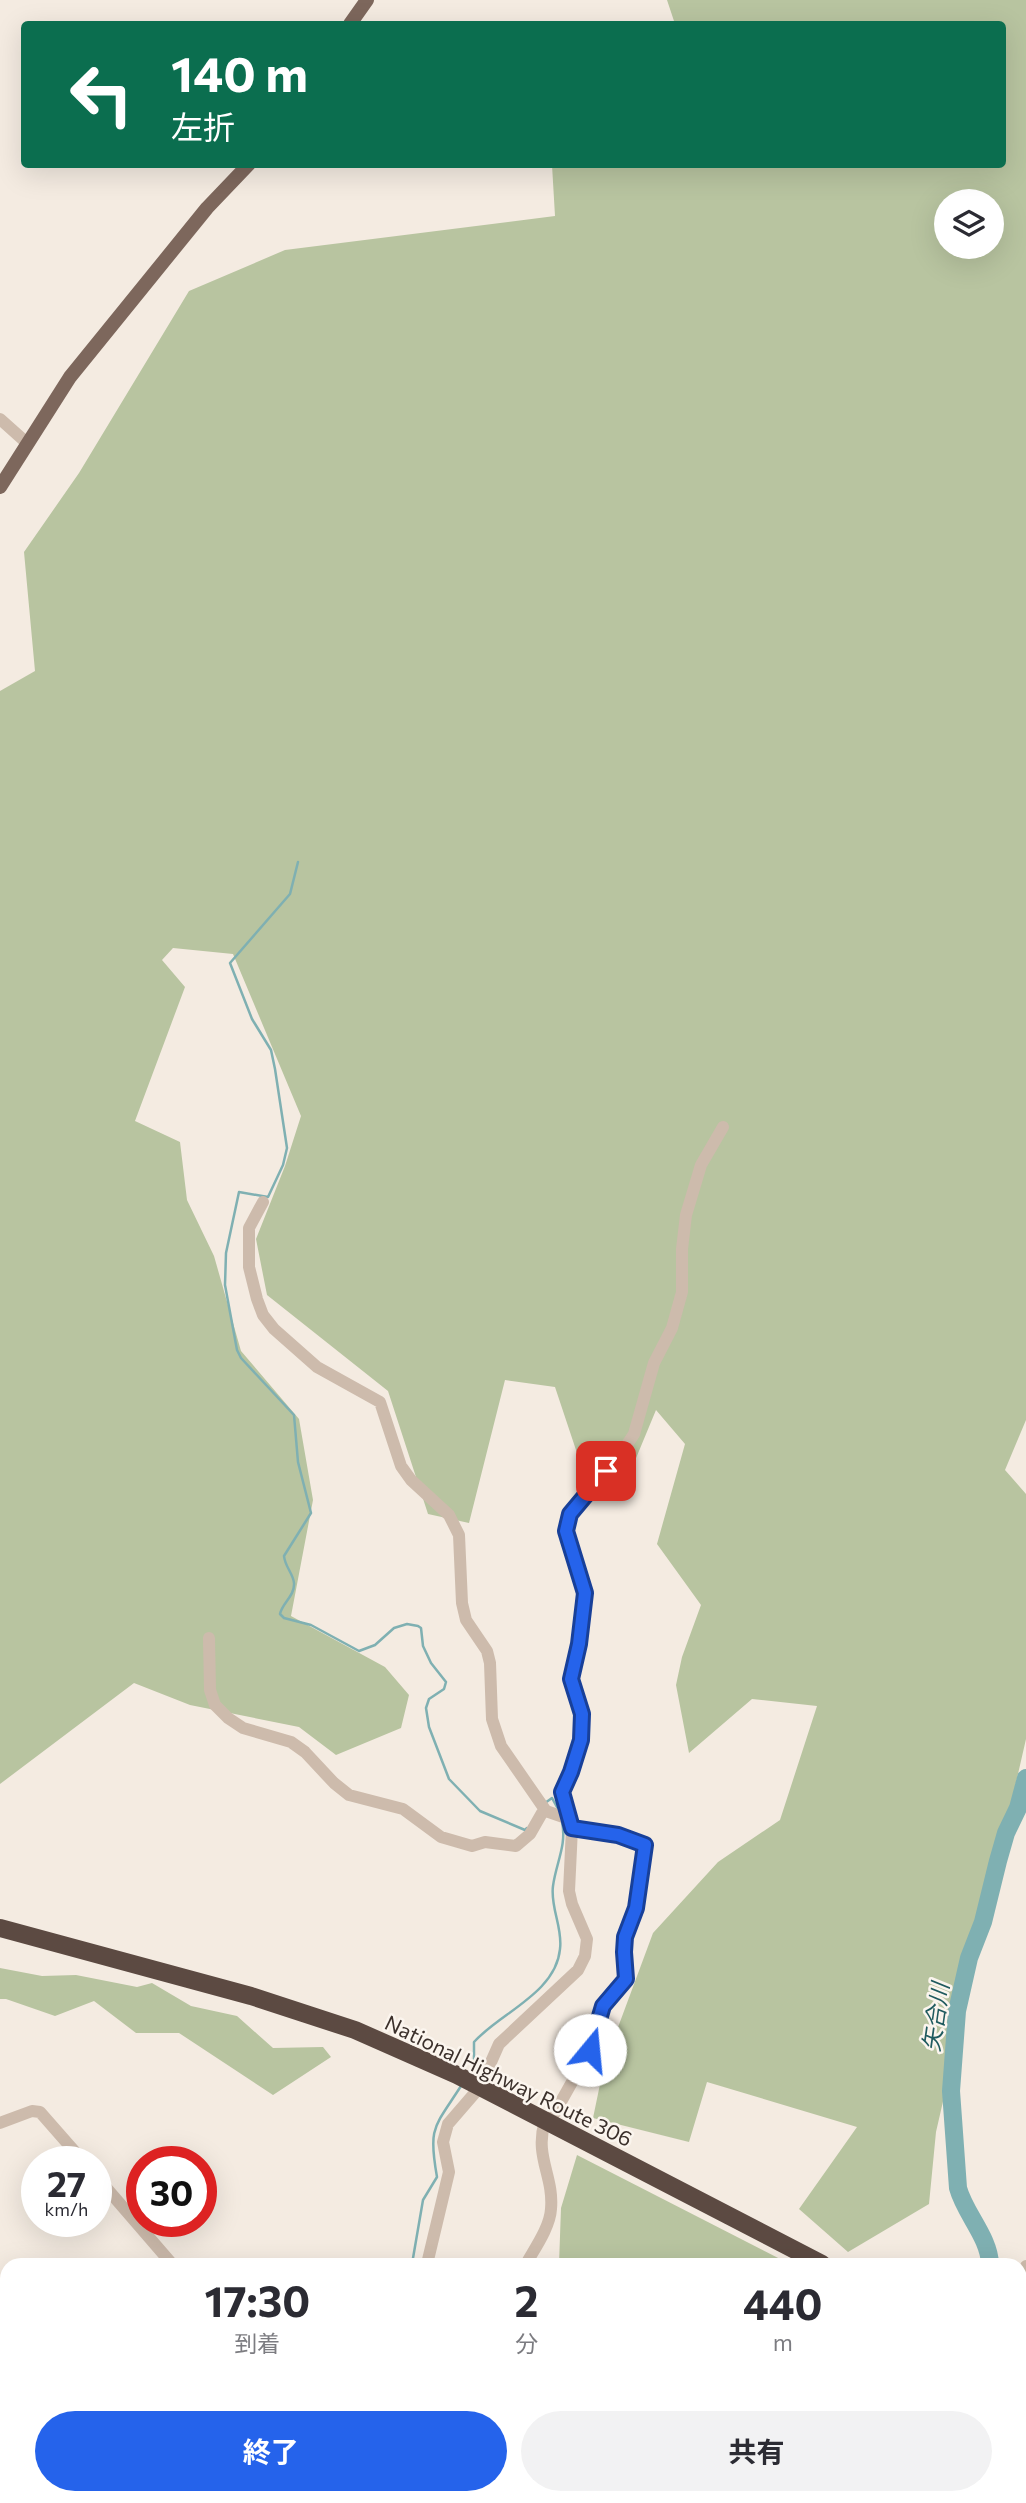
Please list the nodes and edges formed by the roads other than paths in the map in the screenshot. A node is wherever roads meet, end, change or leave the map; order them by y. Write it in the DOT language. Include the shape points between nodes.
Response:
graph roads {
  1 [pos="367,0"];
  2 [pos="352,21"];
  3 [pos="245,168"];
  4 [pos="0,419"];
  5 [pos="28,444"];
  6 [pos="0,487"];
  7 [pos="723,1127"];
  8 [pos="263,1202"];
  9 [pos="209,1638"];
  10 [pos="556,1815"];
  11 [pos="0,1928"];
  12 [pos="477,2085"];
  13 [pos="547,2122"];
  14 [pos="0,2123"];
  15 [pos="70,2146"];
  16 [pos="112,2195"];
  17 [pos="167,2258"];
  18 [pos="428,2258"];
  19 [pos="529,2258"];
  20 [pos="810,2258"];
  1 -- 2 [label="main road"];
  3 -- 5 [label="main road" via="207,208 70,377"];
  4 -- 5 [label="street"];
  5 -- 6 [label="main road"];
  7 -- 10 [label="street" via="701,1166 686,1215 682,1292 672,1328 654,1363 634,1434 570,1514 566,1531 585,1593 571,1679 582,1714 581,1740"];
  8 -- 10 [label="street" via="249,1228 249,1267 263,1315 317,1367 380,1402 401,1466 449,1515 459,1535 466,1620 490,1663 492,1718 501,1746"];
  9 -- 10 [label="street" via="215,1705 243,1728 291,1742 349,1795 403,1809 441,1836 472,1846 485,1842 516,1846 542,1813"];
  10 -- 12 [label="street" via="572,1904 587,1939 585,1956 578,1970 499,2045"];
  10 -- 13 [label="street" via="645,1845 636,1908 625,1937 626,1979 603,2006 590,2050"];
  11 -- 12 [label="highway, National Highway Route 306" via="297,2010"];
  12 -- 13 [label="highway, National Highway Route 306"];
  12 -- 18 [label="street" via="445,2133 449,2172"];
  13 -- 19 [label="street" via="540,2140 551,2213"];
  13 -- 20 [label="highway, National Highway Route 306"];
  14 -- 15 [label="street" via="32,2110 40,2112"];
  16 -- 17 [label="street"];
}
